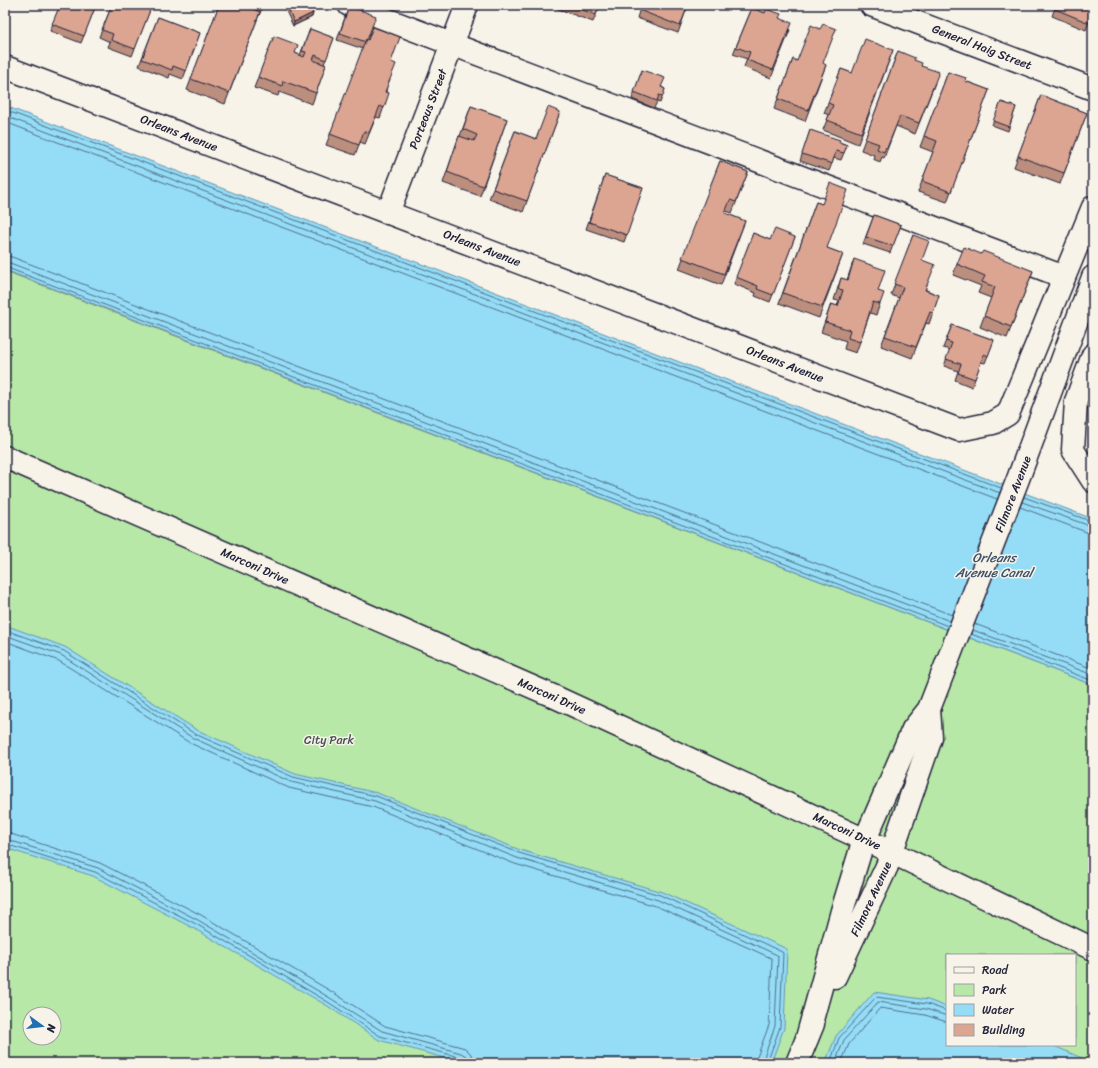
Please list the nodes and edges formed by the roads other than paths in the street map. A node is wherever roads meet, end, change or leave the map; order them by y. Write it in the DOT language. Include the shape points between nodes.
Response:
graph roads {
  1 [pos="349,5"];
  2 [pos="467,5"];
  3 [pos="871,5"];
  4 [pos="452,44"];
  5 [pos="5,66"];
  6 [pos="1093,90"];
  7 [pos="1093,207"];
  8 [pos="388,213"];
  9 [pos="1064,277"];
  10 [pos="1093,277"];
  11 [pos="1093,355"];
  12 [pos="5,457"];
  13 [pos="1093,481"];
  14 [pos="929,709"];
  15 [pos="865,840"];
  16 [pos="892,852"];
  17 [pos="1093,949"];
  18 [pos="807,1038"];
  19 [pos="797,1063"];
  1 -- 4 [label="street"];
  2 -- 4 [label="street, Porteous Street"];
  3 -- 6 [label="street, General Haig Street"];
  4 -- 8 [label="street, Porteous Street"];
  4 -- 9 [label="street"];
  5 -- 8 [label="street, Orleans Avenue"];
  7 -- 9 [label="street"];
  8 -- 9 [label="street, Orleans Avenue" via="959,430 992,423 1008,414"];
  10 -- 14 [label="street, Filmore Avenue"];
  11 -- 13 [label="street" via="1076,401 1073,450"];
  12 -- 15 [label="street, Marconi Drive" via="560,699"];
  14 -- 15 [label="street, Filmore Avenue" via="913,728"];
  14 -- 16 [label="street, Filmore Avenue" via="931,738"];
  15 -- 16 [label="street, Marconi Drive"];
  15 -- 18 [label="street, Filmore Avenue" via="842,911"];
  16 -- 17 [label="street, Marconi Drive"];
  16 -- 18 [label="street, Filmore Avenue"];
  18 -- 19 [label="street, Filmore Avenue"];
}
